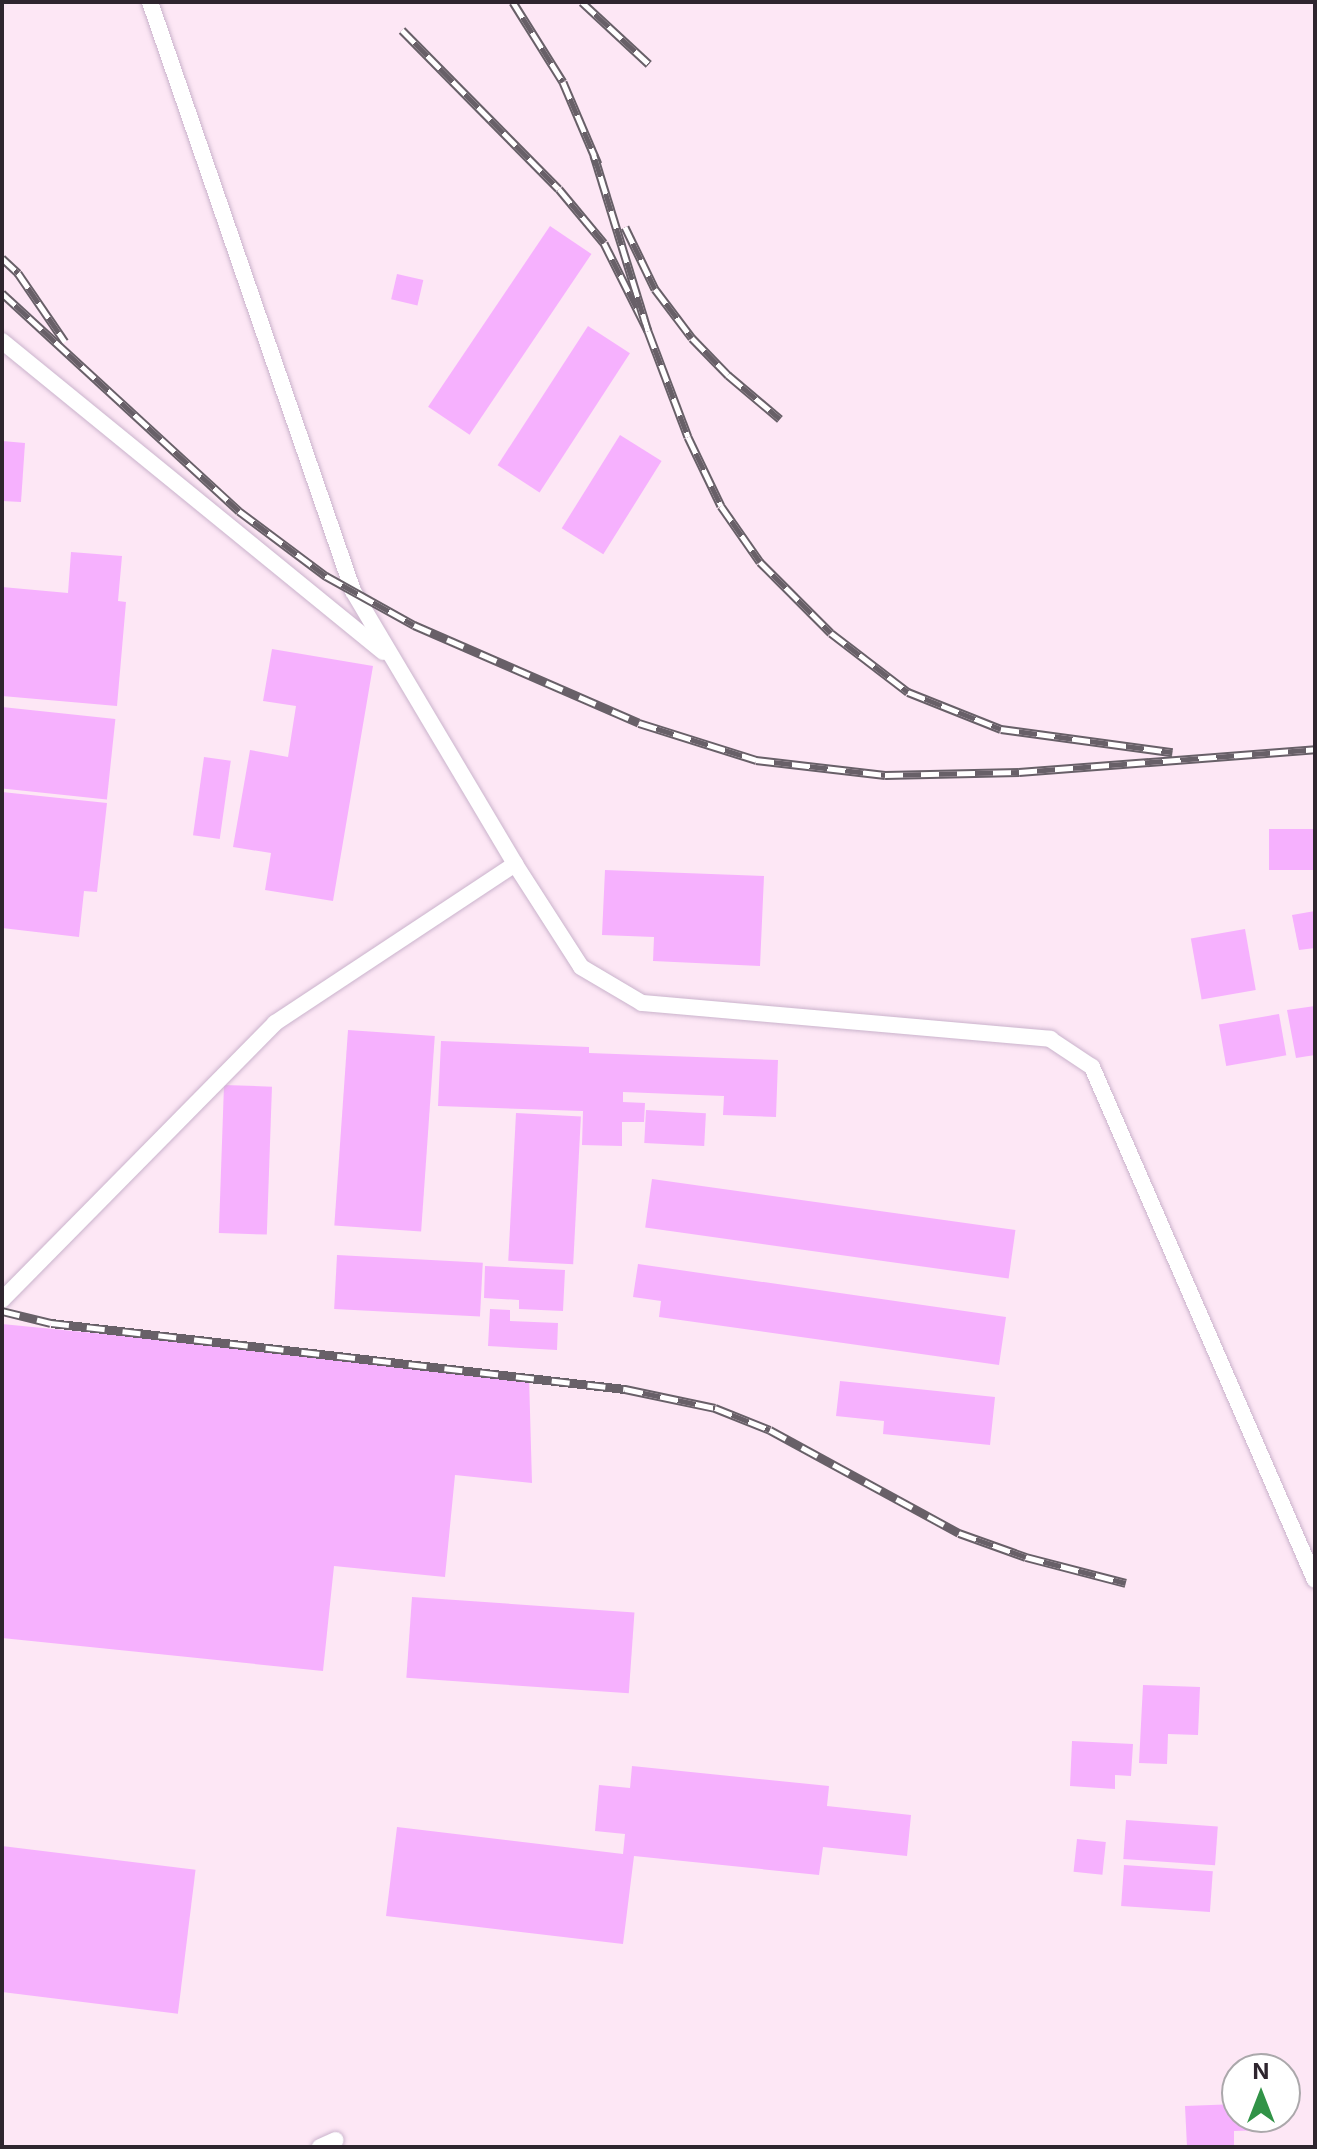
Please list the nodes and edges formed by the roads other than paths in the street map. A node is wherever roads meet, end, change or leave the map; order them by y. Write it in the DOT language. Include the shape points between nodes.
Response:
graph roads {
  1 [pos="150,2"];
  2 [pos="2,341"];
  3 [pos="394,660"];
  4 [pos="515,864"];
  5 [pos="2,1300"];
  6 [pos="1315,1580"];
  7 [pos="336,2140"];
  8 [pos="320,2147"];
  1 -- 3 [label="lane" via="353,591"];
  2 -- 3 [label="lane"];
  3 -- 4 [label="lane"];
  4 -- 5 [label="lane" via="275,1023"];
  4 -- 6 [label="lane" via="581,967 642,1003 1050,1039 1092,1067"];
  7 -- 8 [label="lane"];
}
